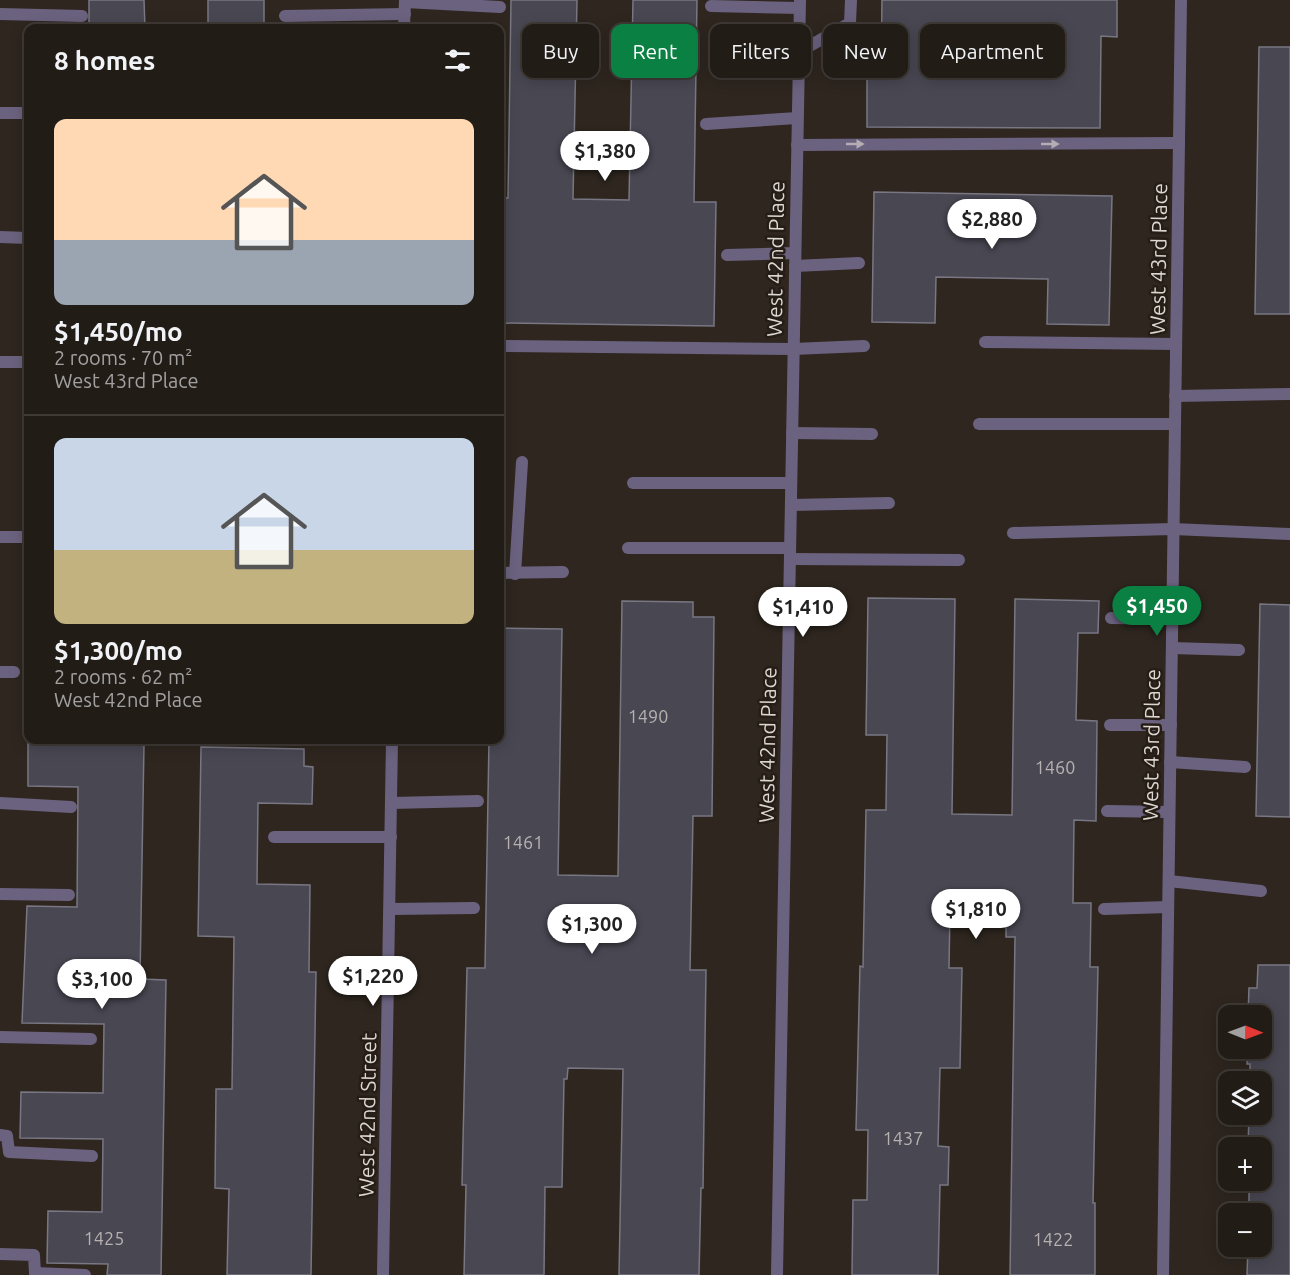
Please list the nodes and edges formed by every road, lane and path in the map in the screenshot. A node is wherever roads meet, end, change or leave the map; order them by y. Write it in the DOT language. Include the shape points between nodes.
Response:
graph roads {
  1 [pos="851,0"];
  2 [pos="1181,0"];
  3 [pos="799,4"];
  4 [pos="405,5"];
  5 [pos="711,6"];
  6 [pos="500,7"];
  7 [pos="0,14"];
  8 [pos="81,16"];
  9 [pos="285,16"];
  10 [pos="404,24"];
  11 [pos="799,24"];
  12 [pos="811,45"];
  13 [pos="798,78"];
  14 [pos="0,113"];
  15 [pos="24,113"];
  16 [pos="797,118"];
  17 [pos="706,123"];
  18 [pos="1179,143"];
  19 [pos="797,145"];
  20 [pos="0,237"];
  21 [pos="24,238"];
  22 [pos="727,255"];
  23 [pos="795,260"];
  24 [pos="859,262"];
  25 [pos="985,342"];
  26 [pos="1176,344"];
  27 [pos="504,346"];
  28 [pos="864,346"];
  29 [pos="793,349"];
  30 [pos="0,362"];
  31 [pos="24,362"];
  32 [pos="1290,394"];
  33 [pos="1175,396"];
  34 [pos="979,424"];
  35 [pos="1174,424"];
  36 [pos="792,433"];
  37 [pos="872,434"];
  38 [pos="522,462"];
  39 [pos="633,483"];
  40 [pos="791,483"];
  41 [pos="889,503"];
  42 [pos="791,505"];
  43 [pos="1173,529"];
  44 [pos="1012,533"];
  45 [pos="1290,534"];
  46 [pos="0,537"];
  47 [pos="24,537"];
  48 [pos="628,548"];
  49 [pos="790,554"];
  50 [pos="959,560"];
  51 [pos="563,572"];
  52 [pos="504,573"];
  53 [pos="515,573"];
  54 [pos="1111,618"];
  55 [pos="1172,619"];
  56 [pos="1172,648"];
  57 [pos="1239,650"];
  58 [pos="0,672"];
  59 [pos="14,672"];
  60 [pos="1110,725"];
  61 [pos="1171,725"];
  62 [pos="393,744"];
  63 [pos="1170,762"];
  64 [pos="1245,767"];
  65 [pos="478,801"];
  66 [pos="0,803"];
  67 [pos="391,803"];
  68 [pos="70,807"];
  69 [pos="1107,811"];
  70 [pos="1169,812"];
  71 [pos="274,837"];
  72 [pos="391,837"];
  73 [pos="1168,881"];
  74 [pos="1261,891"];
  75 [pos="0,894"];
  76 [pos="69,895"];
  77 [pos="1168,906"];
  78 [pos="474,908"];
  79 [pos="390,909"];
  80 [pos="1104,909"];
  81 [pos="0,1037"];
  82 [pos="91,1039"];
  83 [pos="0,1135"];
  84 [pos="92,1156"];
  85 [pos="0,1254"];
  86 [pos="85,1275"];
  87 [pos="383,1275"];
  88 [pos="777,1275"];
  89 [pos="1164,1275"];
  1 -- 12 [label="street" via="850,23"];
  2 -- 18 [label="street, West 43rd Place"];
  3 -- 5 [label="street"];
  3 -- 11 [label="street, West 42nd Place"];
  4 -- 6 [label="street"];
  4 -- 9 [label="street"];
  4 -- 10 [label="street"];
  7 -- 8 [label="street"];
  13 -- 16 [label="street, West 42nd Place"];
  14 -- 15 [label="street"];
  16 -- 17 [label="street"];
  16 -- 19 [label="street, West 42nd Place"];
  19 -- 18 [label="street, one-way"];
  18 -- 26 [label="street, West 43rd Place"];
  19 -- 23 [label="street, West 42nd Place"];
  20 -- 21 [label="street"];
  22 -- 23 [label="street"];
  23 -- 24 [label="street"];
  23 -- 29 [label="street, West 42nd Place"];
  25 -- 26 [label="street"];
  26 -- 33 [label="street, West 43rd Place"];
  27 -- 29 [label="street"];
  28 -- 29 [label="street"];
  29 -- 36 [label="street, West 42nd Place"];
  30 -- 31 [label="street"];
  32 -- 33 [label="street"];
  33 -- 35 [label="street, West 43rd Place"];
  34 -- 35 [label="street"];
  35 -- 43 [label="street, West 43rd Place"];
  36 -- 37 [label="street"];
  36 -- 40 [label="street, West 42nd Place"];
  38 -- 53 [label="street"];
  39 -- 40 [label="street"];
  40 -- 42 [label="street, West 42nd Place"];
  41 -- 42 [label="street"];
  42 -- 49 [label="street, West 42nd Place"];
  43 -- 44 [label="street"];
  43 -- 45 [label="street"];
  43 -- 55 [label="street, West 43rd Place"];
  46 -- 47 [label="street"];
  48 -- 49 [label="street"];
  49 -- 50 [label="street"];
  49 -- 88 [label="street, West 42nd Place"];
  51 -- 53 [label="street"];
  52 -- 53 [label="street"];
  54 -- 55 [label="street"];
  55 -- 56 [label="street, West 43rd Place"];
  56 -- 57 [label="street"];
  56 -- 61 [label="street, West 43rd Place"];
  58 -- 59 [label="street"];
  60 -- 61 [label="street"];
  61 -- 63 [label="street, West 43rd Place"];
  62 -- 67 [label="street, West 42nd Street"];
  63 -- 64 [label="street"];
  63 -- 70 [label="street, West 43rd Place"];
  65 -- 67 [label="street"];
  66 -- 68 [label="street"];
  67 -- 72 [label="street, West 42nd Street"];
  69 -- 70 [label="street"];
  70 -- 73 [label="street, West 43rd Place"];
  71 -- 72 [label="street"];
  72 -- 79 [label="street, West 42nd Street"];
  73 -- 74 [label="street"];
  73 -- 77 [label="street, West 43rd Place"];
  75 -- 76 [label="street"];
  77 -- 80 [label="street"];
  77 -- 89 [label="street, West 43rd Place"];
  78 -- 79 [label="street"];
  79 -- 87 [label="street, West 42nd Street"];
  81 -- 82 [label="street"];
  83 -- 84 [label="street" via="7,1136 9,1152"];
  85 -- 86 [label="street" via="34,1255 35,1273"];
}
